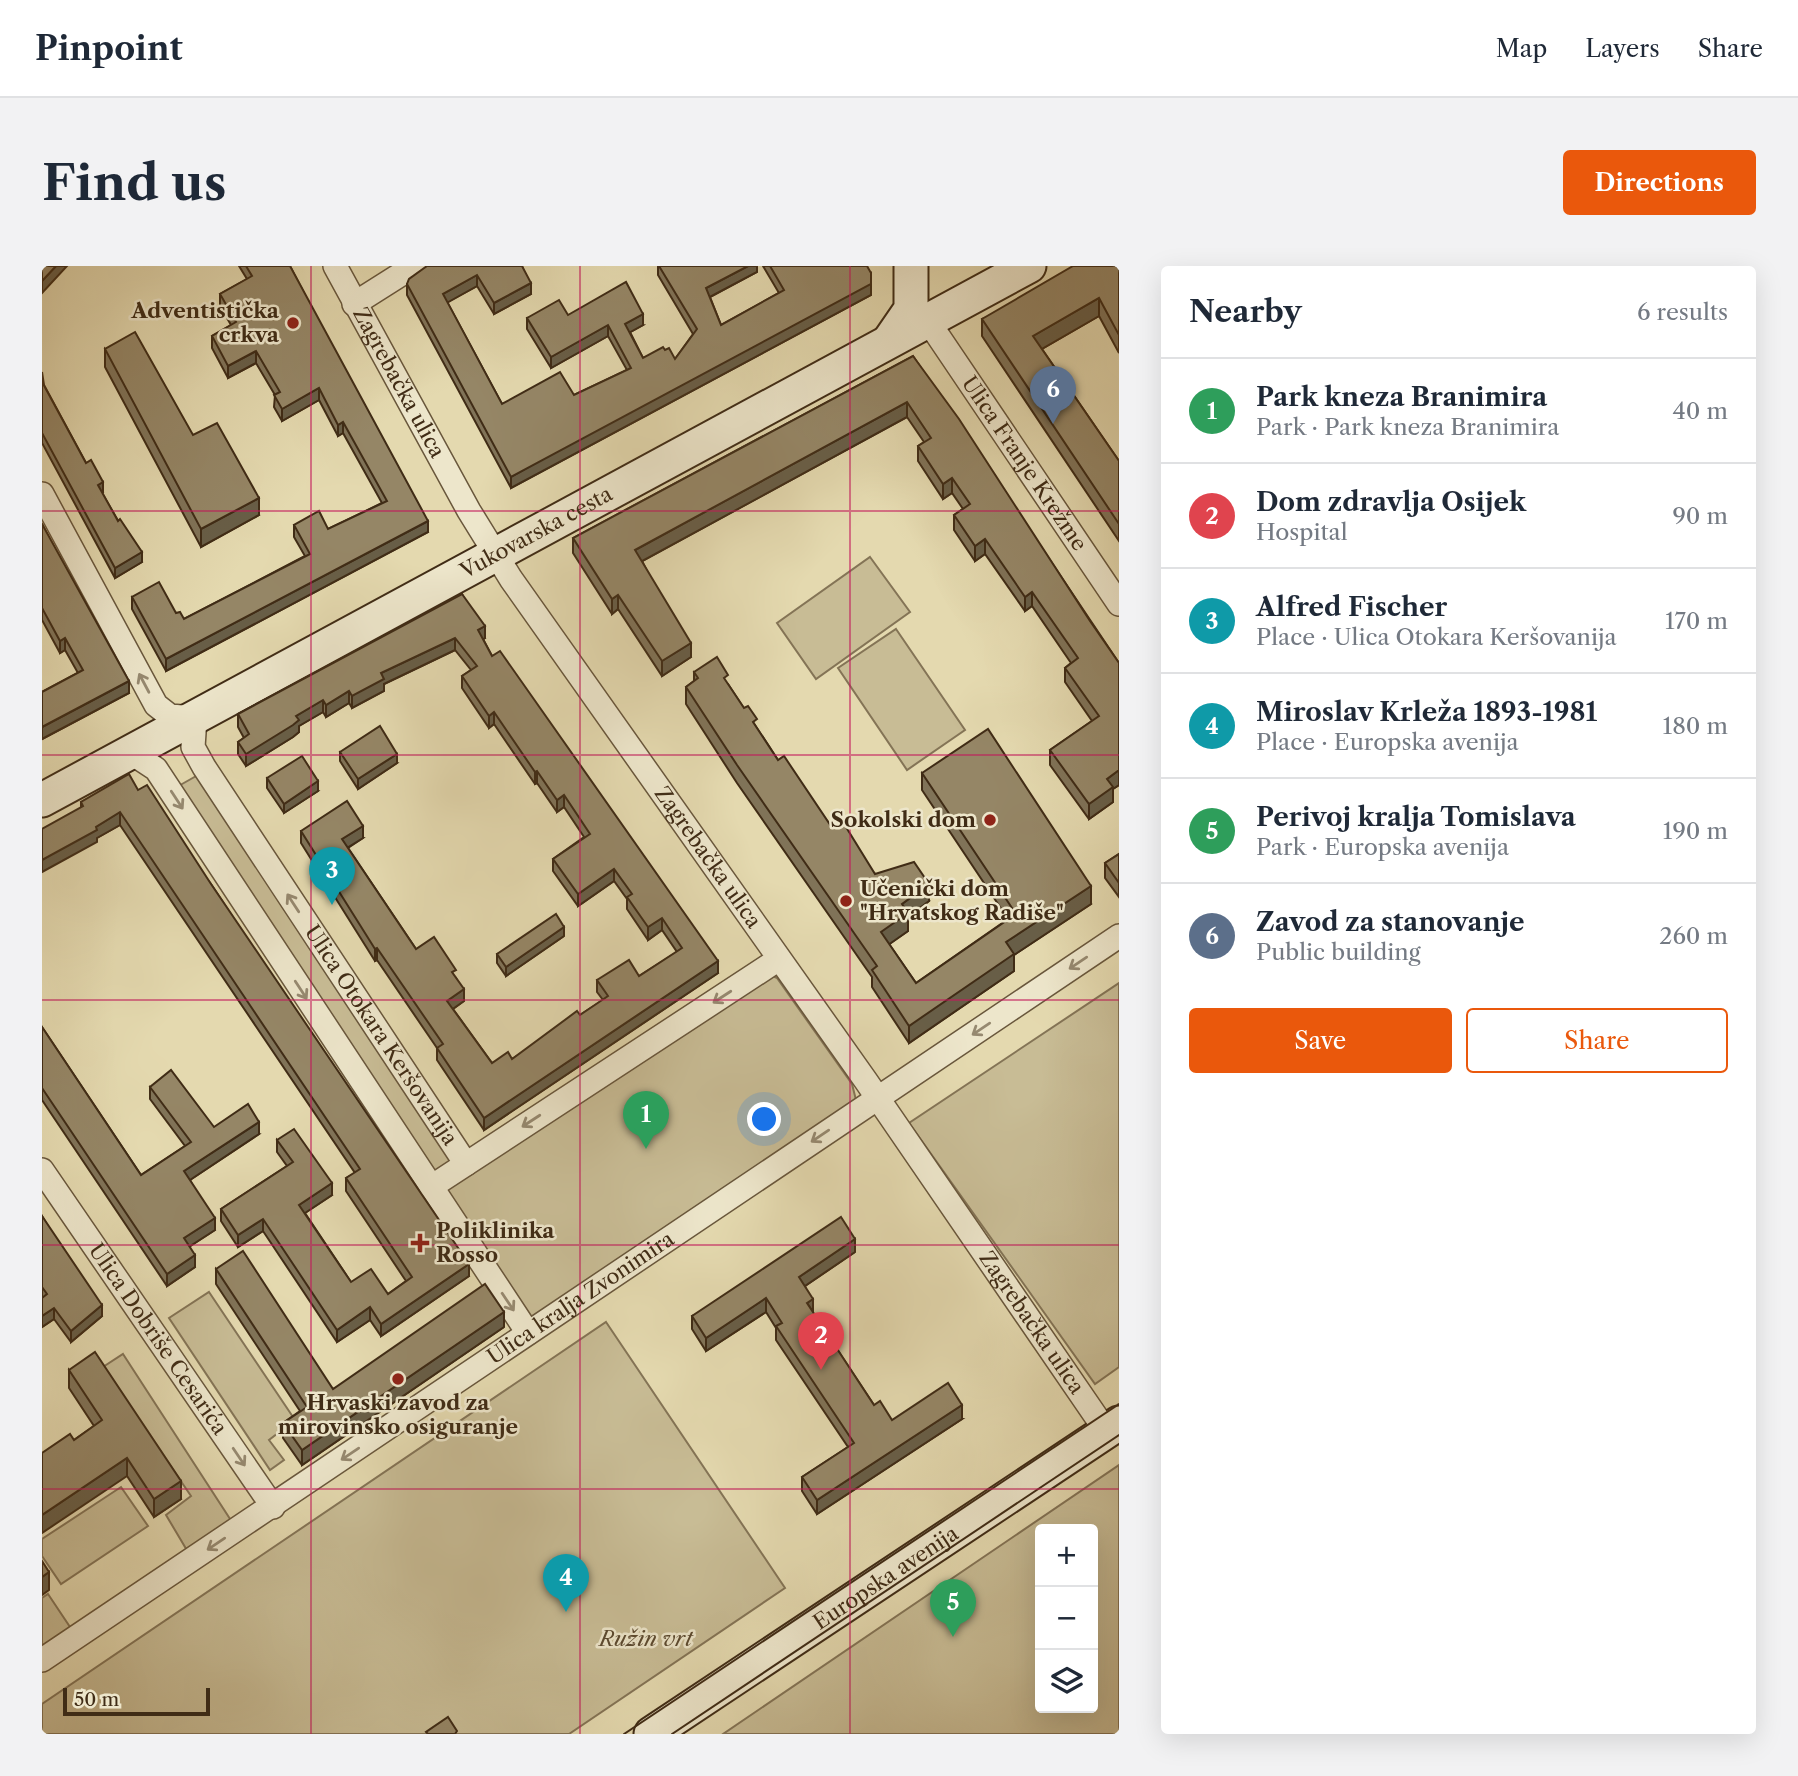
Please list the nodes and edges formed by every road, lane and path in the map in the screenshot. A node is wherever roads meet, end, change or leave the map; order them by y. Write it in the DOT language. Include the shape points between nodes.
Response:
graph roads {
  1 [pos="335,266"];
  2 [pos="414,266"];
  3 [pos="911,266"];
  4 [pos="1029,266"];
  5 [pos="354,304"];
  6 [pos="928,321"];
  7 [pos="885,345"];
  8 [pos="42,494"];
  9 [pos="495,554"];
  10 [pos="1119,604"];
  11 [pos="194,718"];
  12 [pos="130,752"];
  13 [pos="42,800"];
  14 [pos="1119,936"];
  15 [pos="779,959"];
  16 [pos="877,1098"];
  17 [pos="466,1164"];
  18 [pos="42,1170"];
  19 [pos="431,1187"];
  20 [pos="528,1333"];
  21 [pos="1113,1427"];
  22 [pos="273,1507"];
  23 [pos="42,1660"];
  24 [pos="662,1731"];
  1 -- 5 [label="street, Zagrebačka ulica"];
  2 -- 5 [label="street"];
  3 -- 7 [label="main road" via="911,309"];
  4 -- 6 [label="main road, Vukovarska cesta"];
  5 -- 9 [label="street, Zagrebačka ulica"];
  6 -- 7 [label="main road, Vukovarska cesta"];
  6 -- 10 [label="street, Ulica Franje Krežme"];
  7 -- 9 [label="main road, Vukovarska cesta"];
  11 -- 8 [label="street, one-way" via="170,716 156,705"];
  9 -- 11 [label="main road, Vukovarska cesta"];
  9 -- 15 [label="street, Zagrebačka ulica"];
  11 -- 12 [label="main road, Vukovarska cesta"];
  17 -- 11 [label="street, Ulica Otokara Keršovanija, one-way" via="204,767 193,747"];
  12 -- 13 [label="main road, Vukovarska cesta"];
  12 -- 19 [label="street, Ulica Otokara Keršovanija, one-way" via="156,769"];
  14 -- 16 [label="street, Ulica kralja Zvonimira, one-way"];
  15 -- 16 [label="street, Zagrebačka ulica"];
  15 -- 17 [label="street, one-way"];
  16 -- 20 [label="street, Ulica kralja Zvonimira, one-way"];
  16 -- 21 [label="street, Zagrebačka ulica"];
  17 -- 19 [label="street"];
  18 -- 22 [label="street, Ulica Dobriše Cesarića, one-way"];
  19 -- 20 [label="street, Ulica Otokara Keršovanija, one-way"];
  20 -- 22 [label="street, Ulica kralja Zvonimira, one-way"];
  21 -- 24 [label="main road, Europska avenija"];
  22 -- 23 [label="street, Ulica kralja Zvonimira, one-way"];
}
